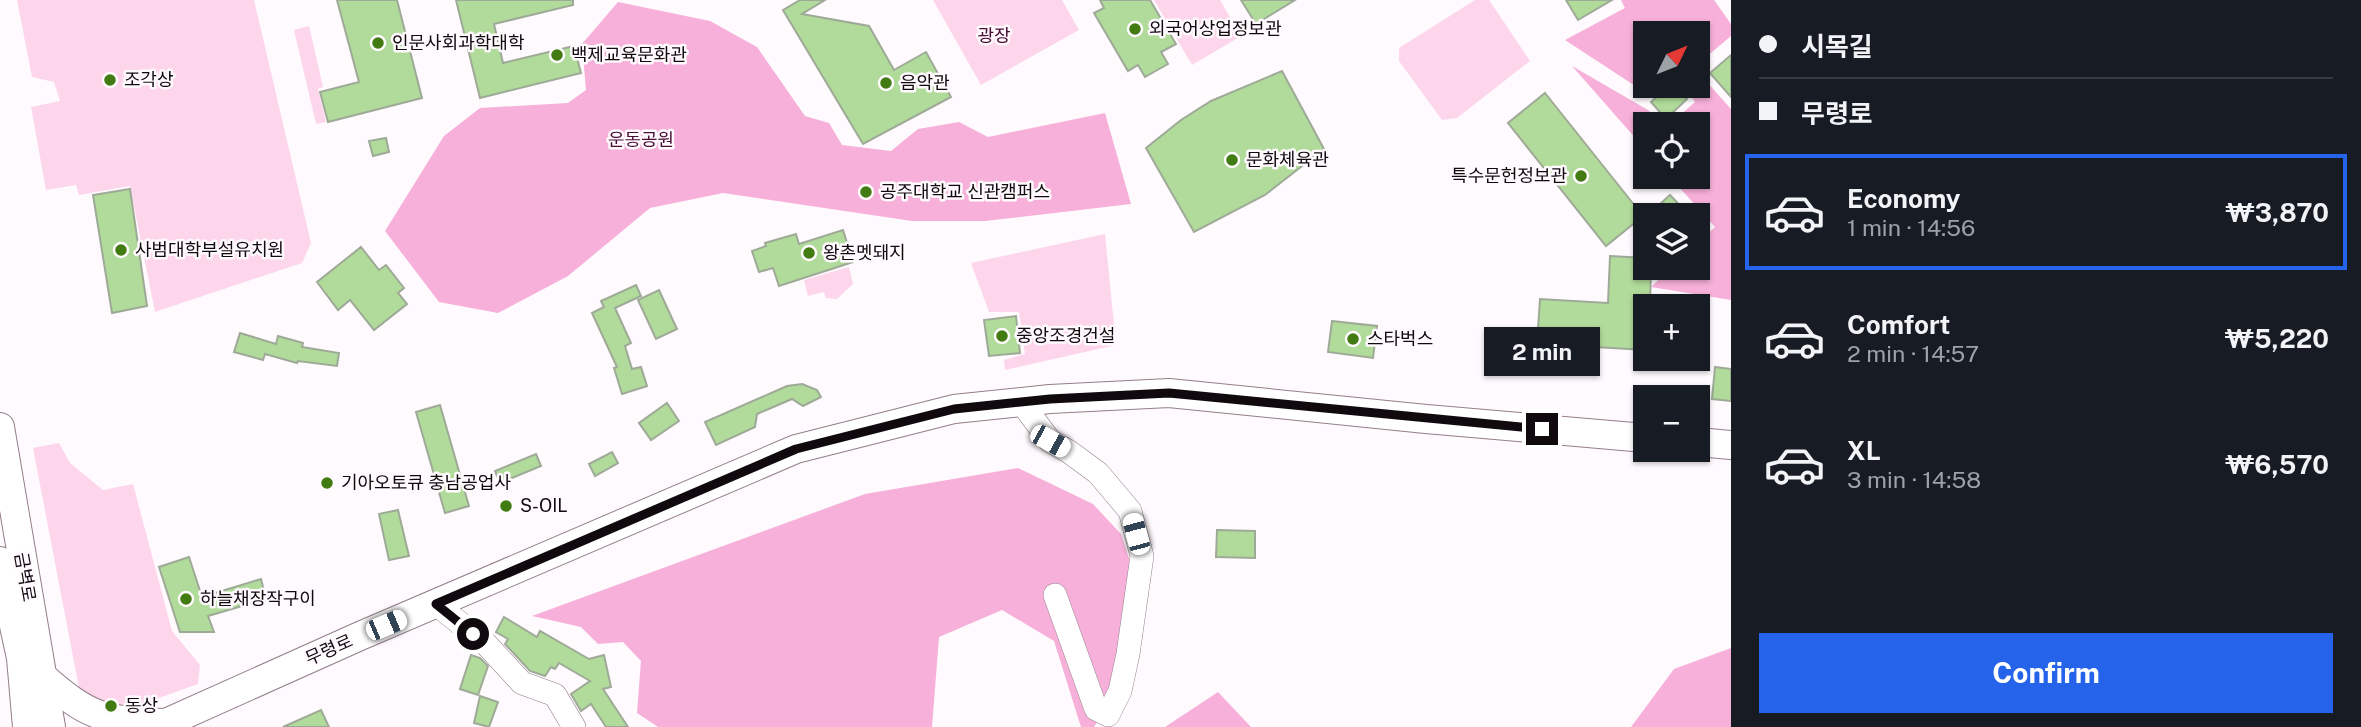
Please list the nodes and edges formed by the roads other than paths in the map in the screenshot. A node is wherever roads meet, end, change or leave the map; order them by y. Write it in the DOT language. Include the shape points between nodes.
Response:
graph roads {
  1 [pos="1021,402"];
  2 [pos="0,427"];
  3 [pos="1633,437"];
  4 [pos="1710,443"];
  5 [pos="1731,445"];
  6 [pos="0,561"];
  7 [pos="1055,595"];
  8 [pos="436,604"];
  9 [pos="21,658"];
  10 [pos="42,676"];
  11 [pos="161,726"];
  12 [pos="8,727"];
  13 [pos="27,727"];
  14 [pos="51,727"];
  15 [pos="574,727"];
  1 -- 3 [label="main road, 무령로" via="1169,393"];
  1 -- 7 [label="street" via="1050,441 1098,473 1130,511 1142,556 1120,691 1108,715 1096,709"];
  1 -- 8 [label="main road, 무령로" via="954,409 796,449"];
  2 -- 10 [label="main road, 금벽로"];
  4 -- 5 [label="main road"];
  6 -- 9 [label="main road, 금벽로"];
  8 -- 11 [label="main road, 무령로"];
  8 -- 15 [label="street" via="486,644 522,683 555,695"];
  9 -- 12 [label="main road"];
  9 -- 13 [label="main road, 금벽로"];
  10 -- 11 [label="main road" via="84,709 114,721"];
  10 -- 14 [label="main road, 금벽로"];
}
